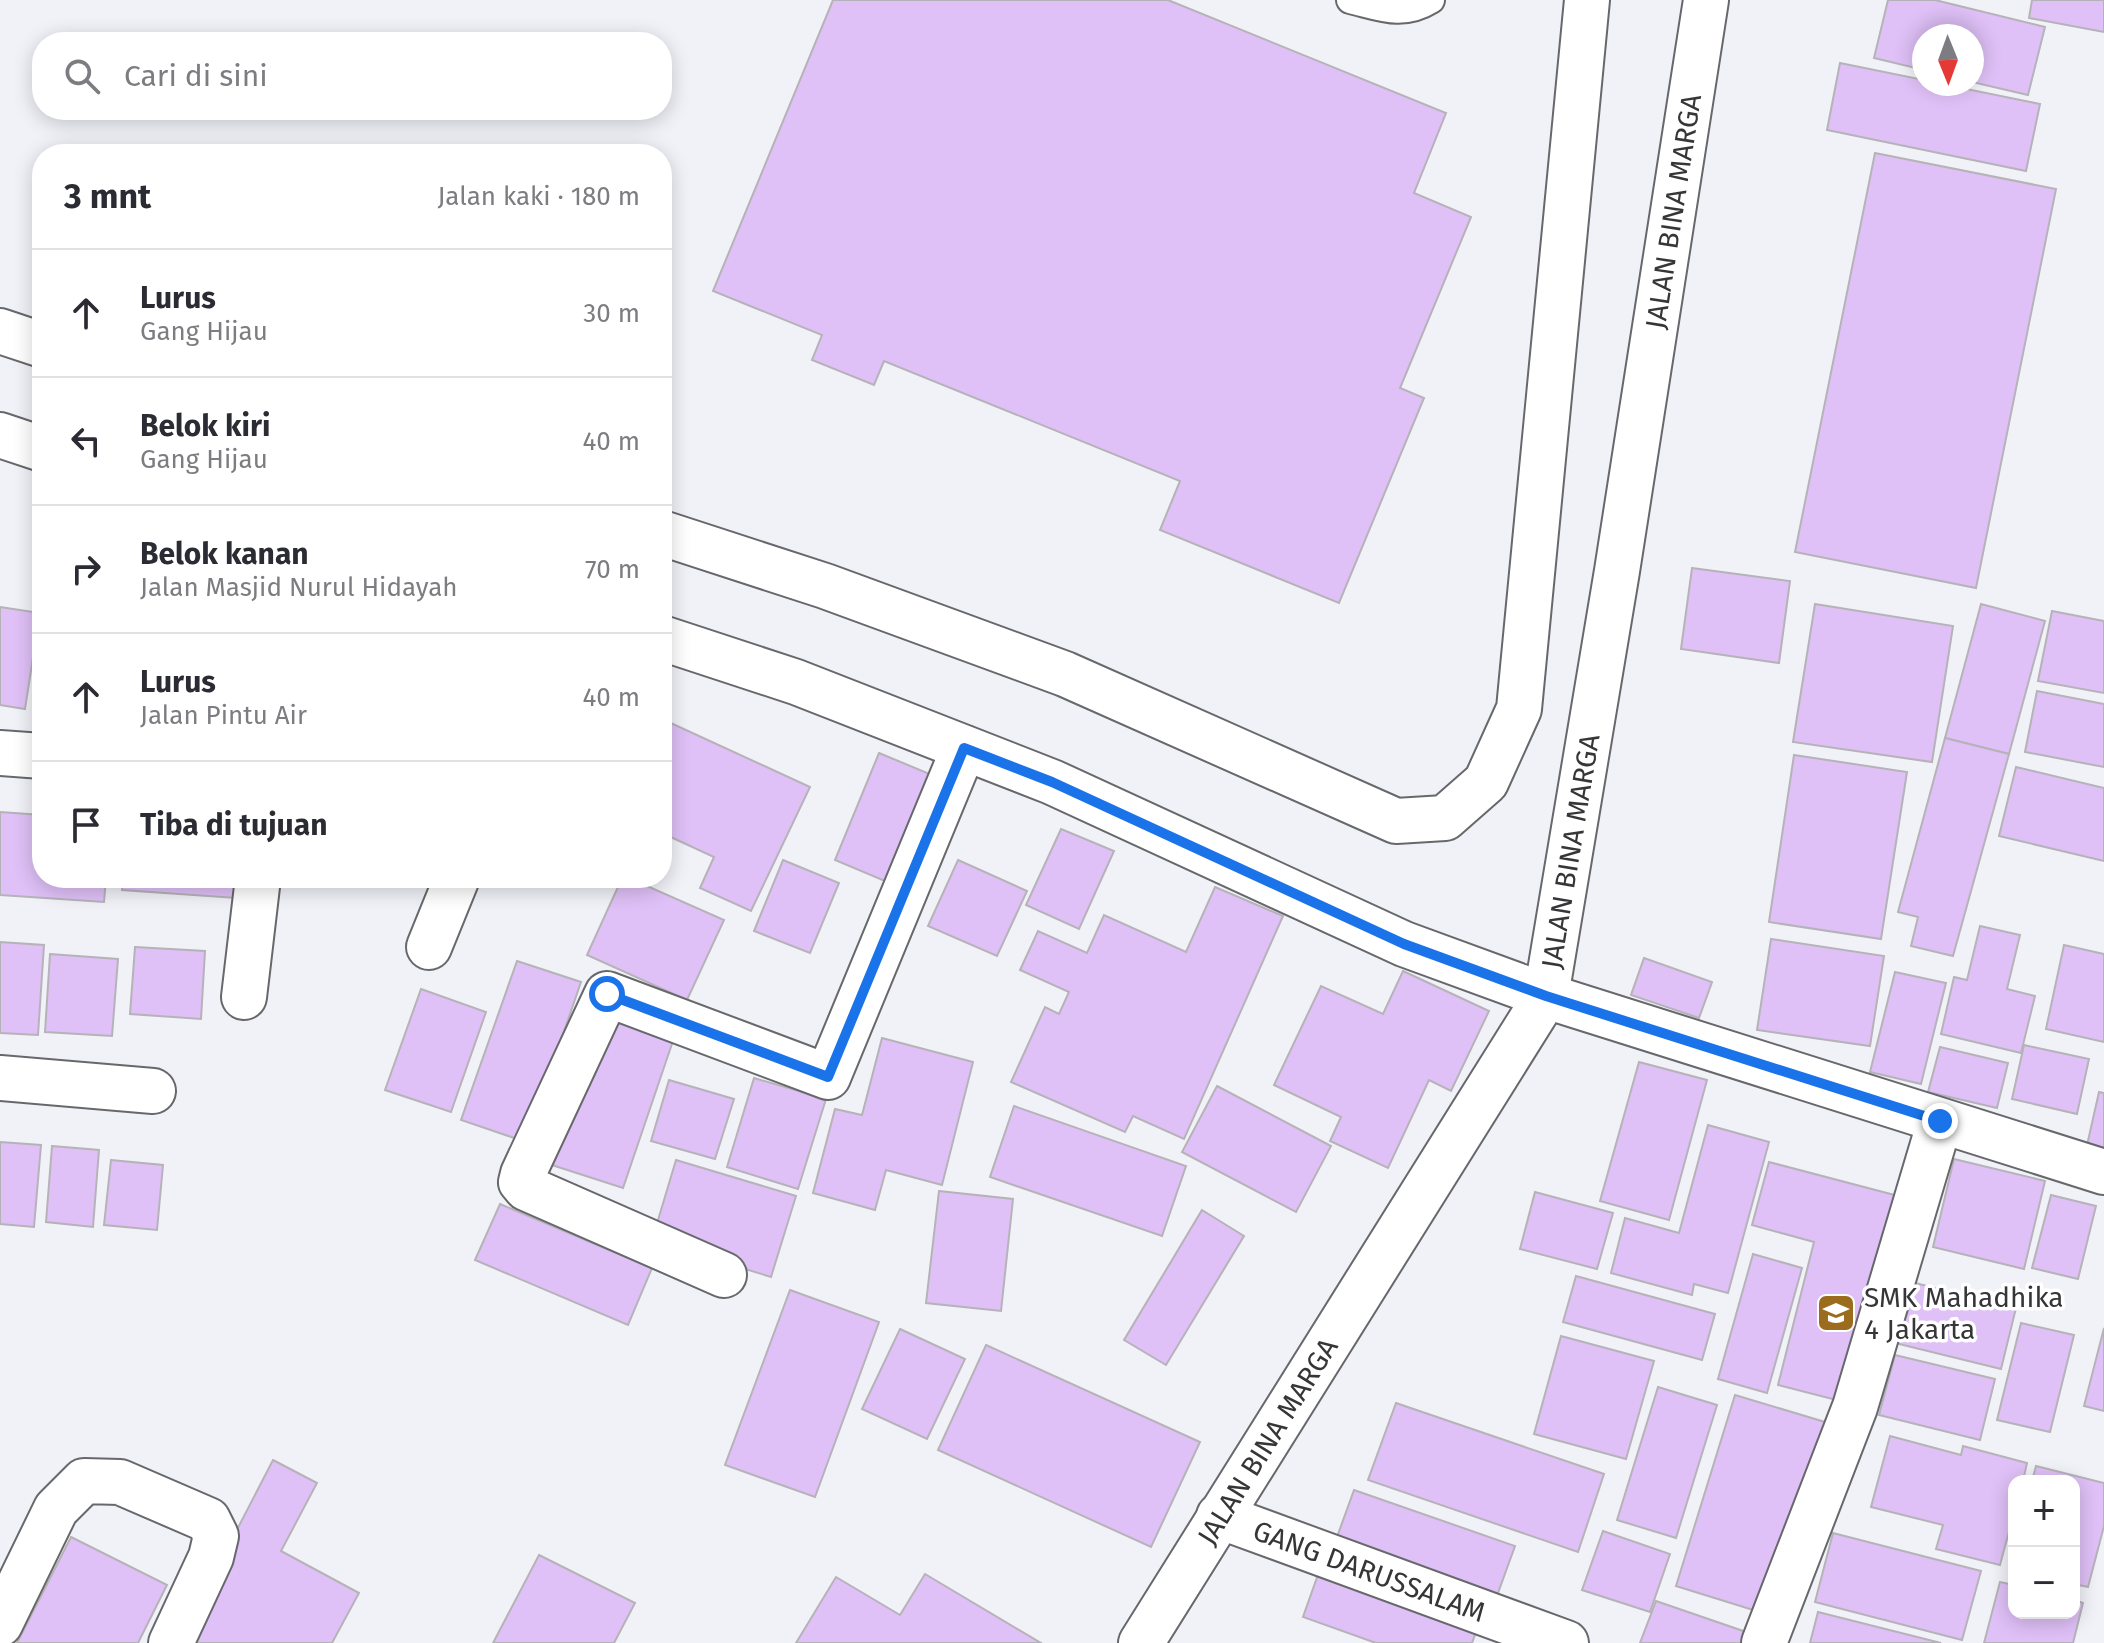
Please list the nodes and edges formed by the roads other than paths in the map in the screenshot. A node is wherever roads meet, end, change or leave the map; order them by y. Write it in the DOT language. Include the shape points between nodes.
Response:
graph roads {
  1 [pos="1350,0"];
  2 [pos="1431,0"];
  3 [pos="1587,0"];
  4 [pos="1706,0"];
  5 [pos="0,331"];
  6 [pos="32,342"];
  7 [pos="0,435"];
  8 [pos="32,446"];
  9 [pos="672,536"];
  10 [pos="672,641"];
  11 [pos="964,748"];
  12 [pos="0,753"];
  13 [pos="32,755"];
  14 [pos="257,888"];
  15 [pos="453,888"];
  16 [pos="429,947"];
  17 [pos="1546,996"];
  18 [pos="244,997"];
  19 [pos="0,1078"];
  20 [pos="153,1091"];
  21 [pos="1940,1121"];
  22 [pos="2104,1172"];
  23 [pos="724,1275"];
  24 [pos="1219,1516"];
  25 [pos="0,1624"];
  26 [pos="171,1643"];
  27 [pos="1141,1643"];
  28 [pos="1566,1643"];
  29 [pos="1764,1643"];
  1 -- 2 [label="lane" via="1397,11 1417,9"];
  3 -- 9 [label="street" via="1519,709 1486,782 1445,818 1396,821 1065,674"];
  4 -- 17 [label="street, JALAN BINA MARGA"];
  5 -- 6 [label="street"];
  7 -- 8 [label="street"];
  10 -- 11 [label="street" via="796,682"];
  11 -- 17 [label="street" via="1052,782 1404,944"];
  11 -- 23 [label="street" via="828,1077 607,994 523,1174 526,1188"];
  12 -- 13 [label="street"];
  14 -- 18 [label="street"];
  15 -- 16 [label="street"];
  17 -- 21 [label="street"];
  17 -- 24 [label="street, JALAN BINA MARGA"];
  19 -- 20 [label="street"];
  21 -- 22 [label="street"];
  21 -- 29 [label="street" via="1855,1407"];
  24 -- 27 [label="street, JALAN BINA MARGA"];
  24 -- 28 [label="street, GANG DARUSSALAM"];
  25 -- 26 [label="street" via="56,1509 84,1481 120,1482 208,1520 216,1536"];
}
